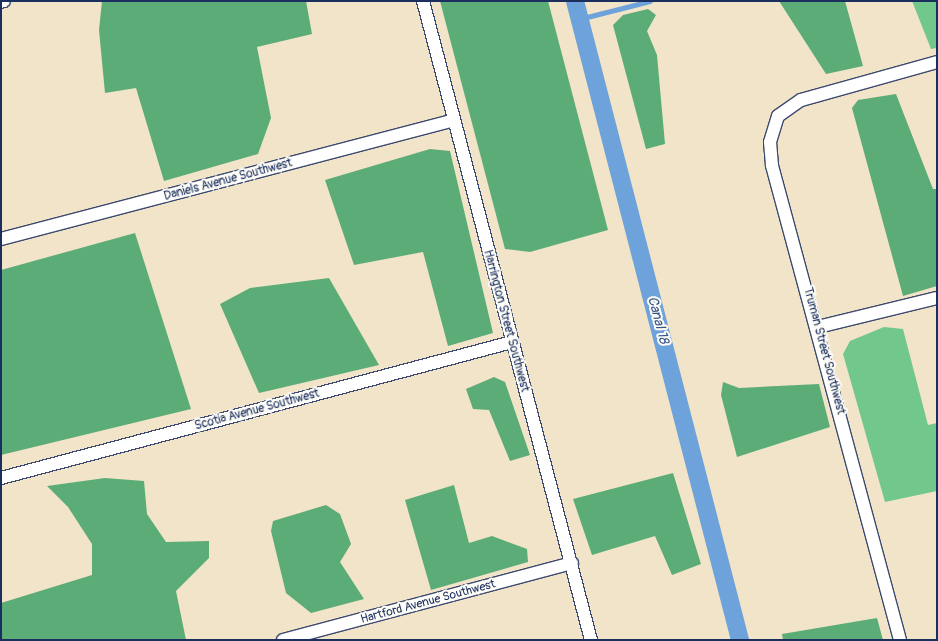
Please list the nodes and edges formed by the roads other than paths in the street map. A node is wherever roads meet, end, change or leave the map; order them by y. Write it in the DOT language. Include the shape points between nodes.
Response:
graph roads {
  1 [pos="423,1"];
  2 [pos="937,62"];
  3 [pos="454,120"];
  4 [pos="1,239"];
  5 [pos="937,298"];
  6 [pos="818,327"];
  7 [pos="512,342"];
  8 [pos="1,478"];
  9 [pos="572,564"];
  10 [pos="284,640"];
  11 [pos="590,640"];
  12 [pos="900,640"];
  1 -- 3 [label="street, Harrington Street Southwest"];
  2 -- 6 [label="street, Truman Street Southwest" via="827,89 778,116 770,142"];
  3 -- 4 [label="street, Daniels Avenue Southwest"];
  3 -- 7 [label="street, Harrington Street Southwest"];
  5 -- 6 [label="street"];
  6 -- 12 [label="street, Truman Street Southwest"];
  7 -- 8 [label="street, Scotia Avenue Southwest"];
  7 -- 9 [label="street, Harrington Street Southwest"];
  9 -- 10 [label="street, Hartford Avenue Southwest"];
  9 -- 11 [label="street, Harrington Street Southwest"];
}
